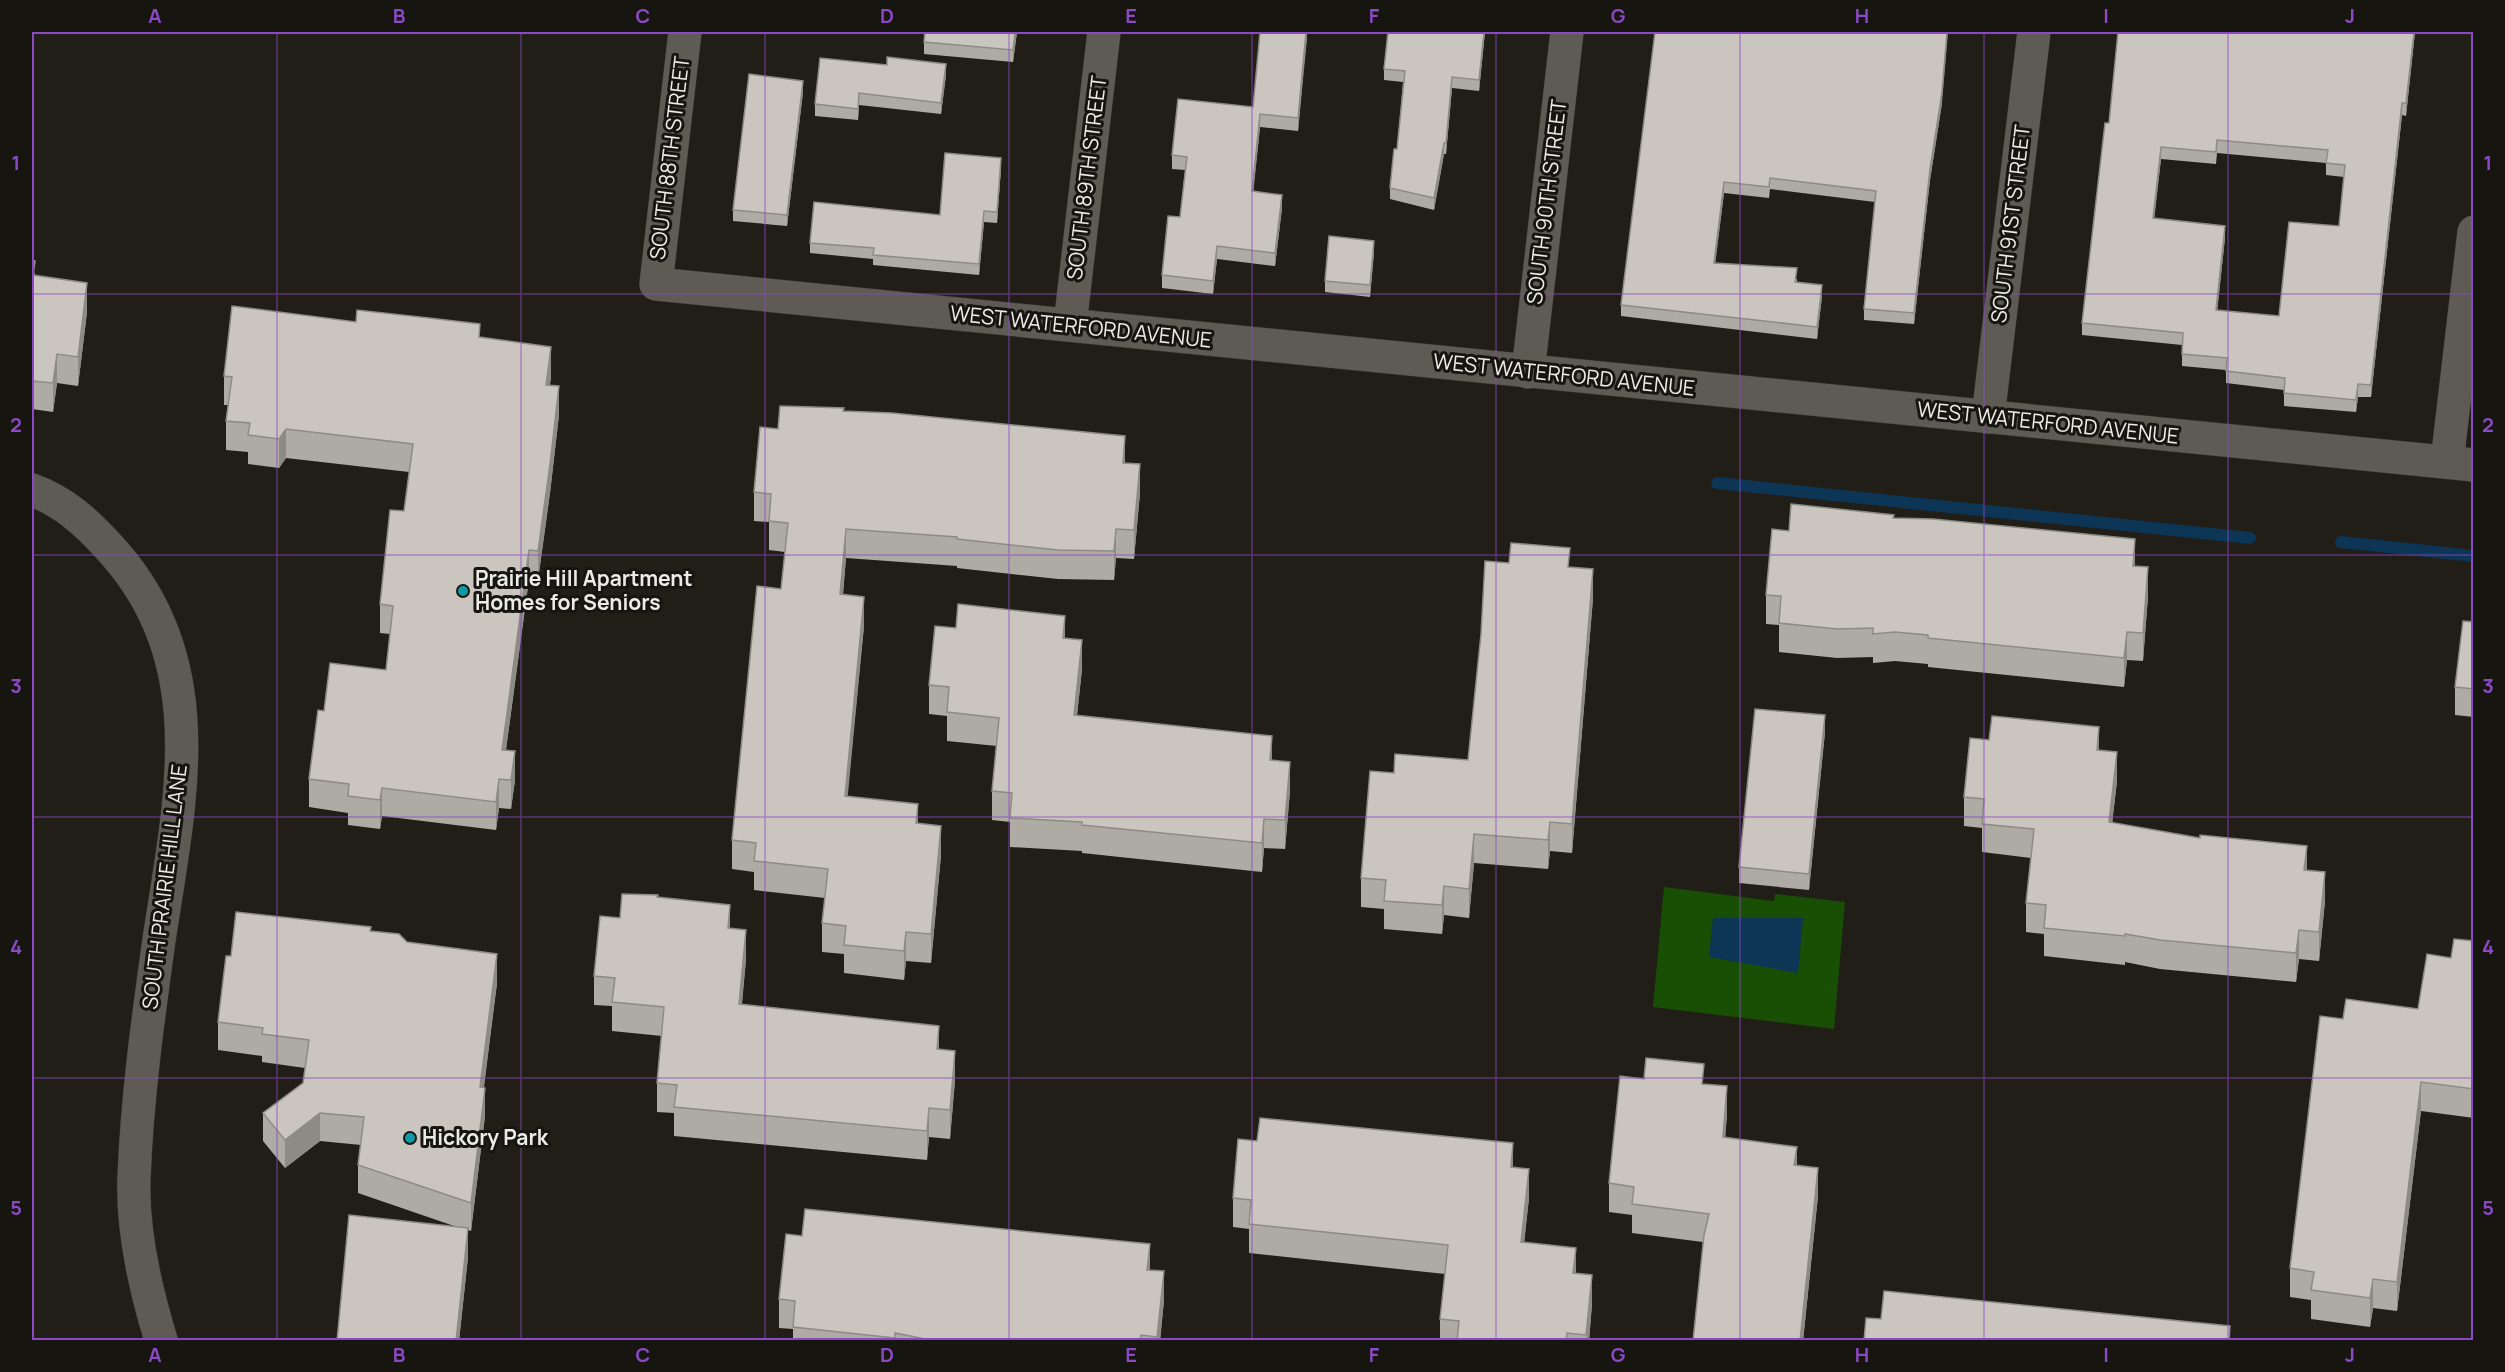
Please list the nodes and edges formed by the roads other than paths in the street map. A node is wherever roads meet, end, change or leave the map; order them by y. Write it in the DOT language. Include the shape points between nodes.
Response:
graph roads {
  1 [pos="685,32"];
  2 [pos="1104,32"];
  3 [pos="1567,32"];
  4 [pos="2034,32"];
  5 [pos="2474,232"];
  6 [pos="656,284"];
  7 [pos="1070,325"];
  8 [pos="1528,372"];
  9 [pos="1988,417"];
  10 [pos="2460,463"];
  11 [pos="32,490"];
  12 [pos="161,1341"];
  1 -- 6 [label="street, SOUTH 88TH STREET"];
  2 -- 7 [label="street, SOUTH 89TH STREET"];
  3 -- 8 [label="street, SOUTH 90TH STREET"];
  4 -- 9 [label="street, SOUTH 91ST STREET"];
  5 -- 10 [label="street"];
  6 -- 7 [label="street, WEST WATERFORD AVENUE"];
  7 -- 8 [label="street, WEST WATERFORD AVENUE"];
  8 -- 9 [label="street, WEST WATERFORD AVENUE"];
  9 -- 10 [label="street, WEST WATERFORD AVENUE"];
  11 -- 12 [label="street, SOUTH PRAIRIE HILL LANE" via="52,498 90,527 132,571 171,652 180,704 182,777 148,1022 134,1180 140,1254"];
}
